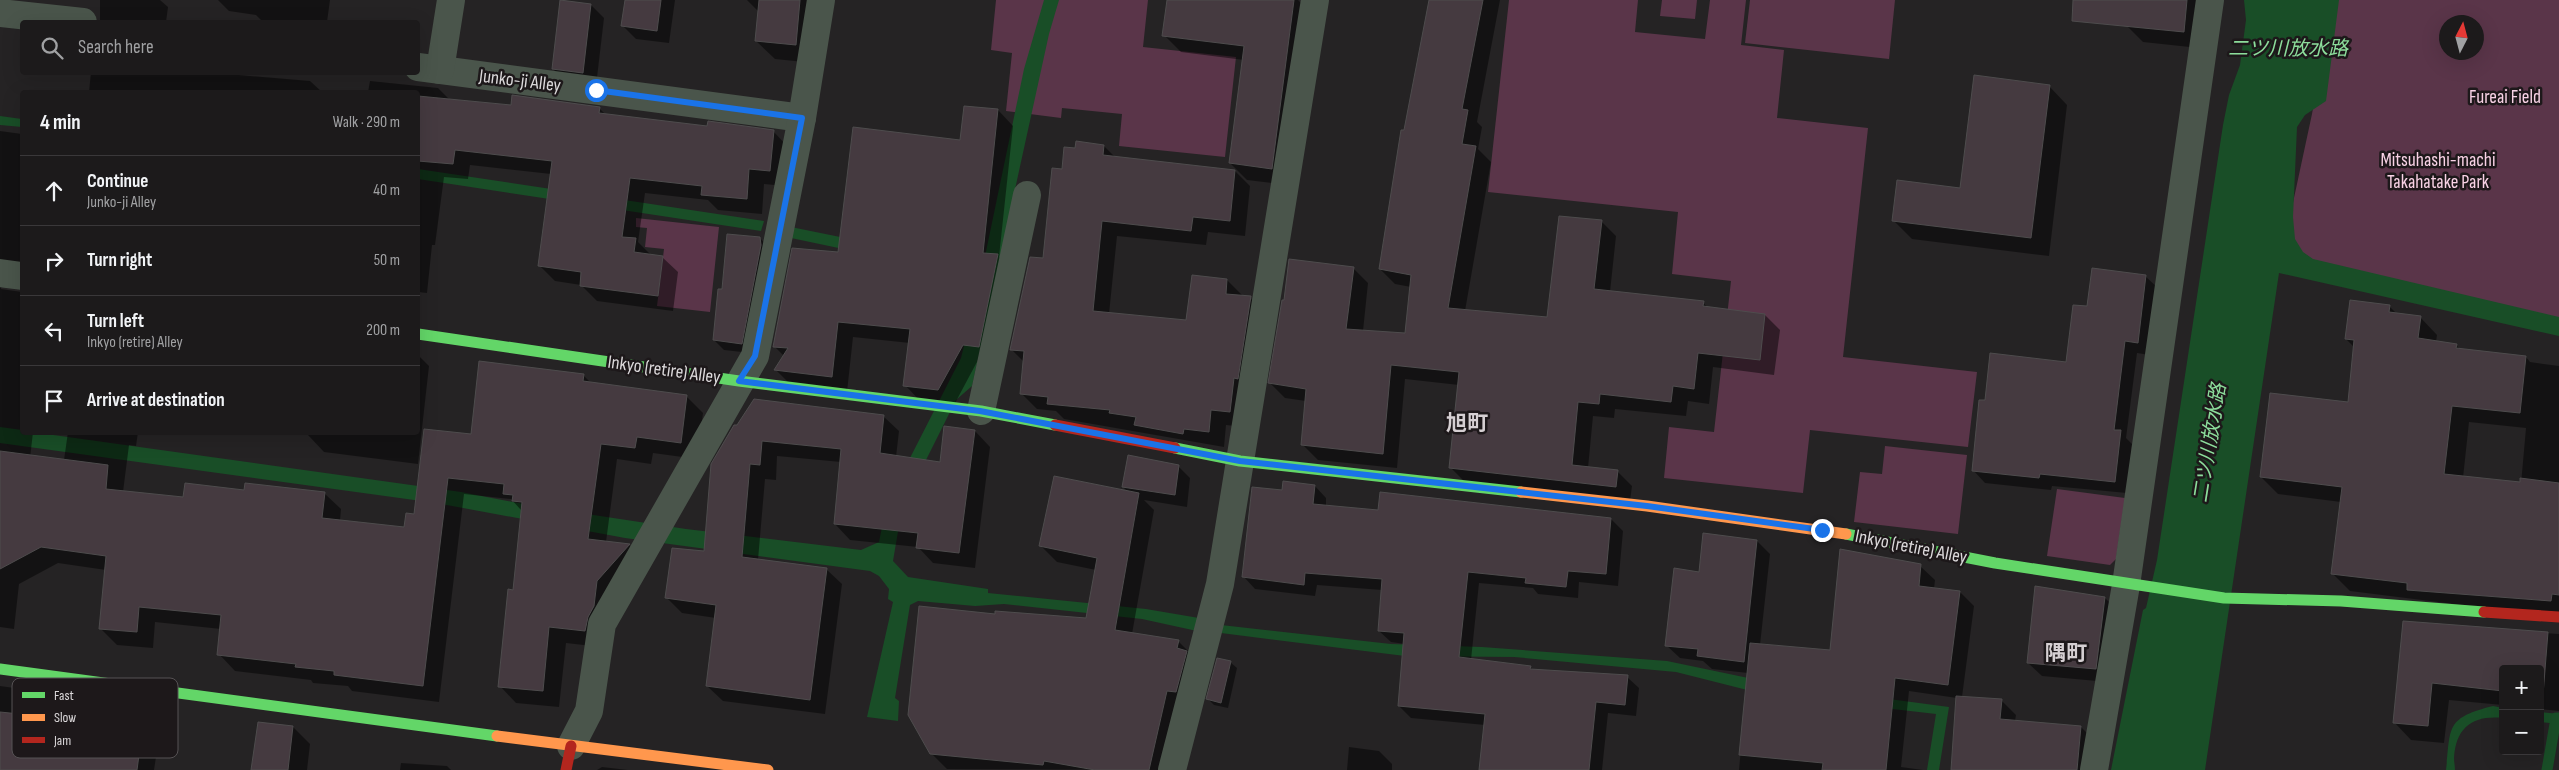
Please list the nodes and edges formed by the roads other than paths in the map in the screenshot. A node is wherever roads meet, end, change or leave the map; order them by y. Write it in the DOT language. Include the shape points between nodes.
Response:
graph roads {
  1 [pos="451,0"];
  2 [pos="822,0"];
  3 [pos="1315,0"];
  4 [pos="2210,0"];
  5 [pos="0,12"];
  6 [pos="66,20"];
  7 [pos="429,68"];
  8 [pos="802,118"];
  9 [pos="1027,195"];
  10 [pos="0,273"];
  11 [pos="20,276"];
  12 [pos="420,334"];
  13 [pos="739,381"];
  14 [pos="974,410"];
  15 [pos="1240,461"];
  16 [pos="2137,586"];
  17 [pos="2559,617"];
  18 [pos="0,669"];
  19 [pos="57,678"];
  20 [pos="178,697"];
  21 [pos="568,758"];
  22 [pos="768,770"];
  23 [pos="1172,770"];
  24 [pos="2094,770"];
  1 -- 7 [label="street"];
  2 -- 8 [label="street"];
  3 -- 15 [label="street"];
  4 -- 16 [label="street"];
  5 -- 6 [label="street"];
  7 -- 8 [label="street, Junko-ji Alley"];
  8 -- 13 [label="street" via="755,356"];
  9 -- 14 [label="street"];
  10 -- 11 [label="street"];
  12 -- 13 [label="street, Inkyo (retire) Alley"];
  13 -- 14 [label="street, Inkyo (retire) Alley"];
  13 -- 21 [label="street" via="602,624 589,711"];
  14 -- 15 [label="street, Inkyo (retire) Alley"];
  15 -- 16 [label="street, Inkyo (retire) Alley" via="1647,506 1793,526"];
  15 -- 23 [label="street" via="1220,584"];
  16 -- 17 [label="street, Inkyo (retire) Alley" via="2224,598 2341,601"];
  16 -- 24 [label="street"];
  18 -- 19 [label="street"];
  20 -- 21 [label="street"];
  21 -- 22 [label="street"];
}
